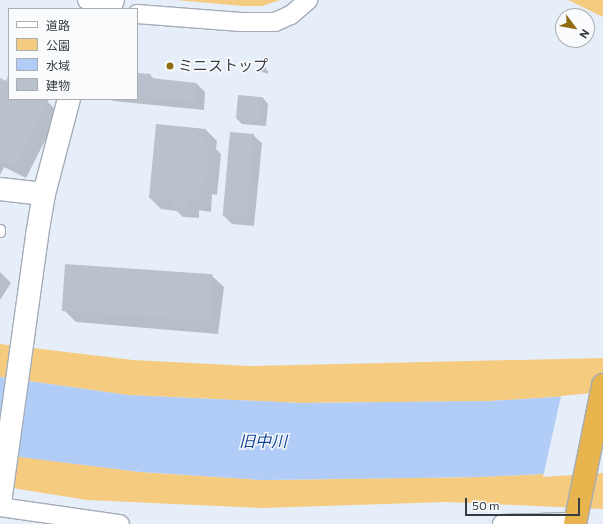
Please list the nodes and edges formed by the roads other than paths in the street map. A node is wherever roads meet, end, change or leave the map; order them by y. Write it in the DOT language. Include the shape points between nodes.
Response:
graph roads {
  1 [pos="87,0"];
  2 [pos="308,0"];
  3 [pos="102,8"];
  4 [pos="138,14"];
  5 [pos="69,100"];
  6 [pos="0,189"];
  7 [pos="44,194"];
  8 [pos="0,229"];
  9 [pos="0,232"];
  10 [pos="603,385"];
  11 [pos="0,503"];
  12 [pos="0,507"];
  13 [pos="575,523"];
  14 [pos="120,524"];
  15 [pos="502,524"];
  1 -- 3 [label="street"];
  2 -- 4 [label="street" via="291,15 275,22"];
  5 -- 7 [label="street"];
  6 -- 7 [label="street"];
  7 -- 11 [label="street"];
  8 -- 9 [label="lane"];
  10 -- 13 [label="highway"];
  12 -- 14 [label="street"];
  13 -- 15 [label="street"];
}
